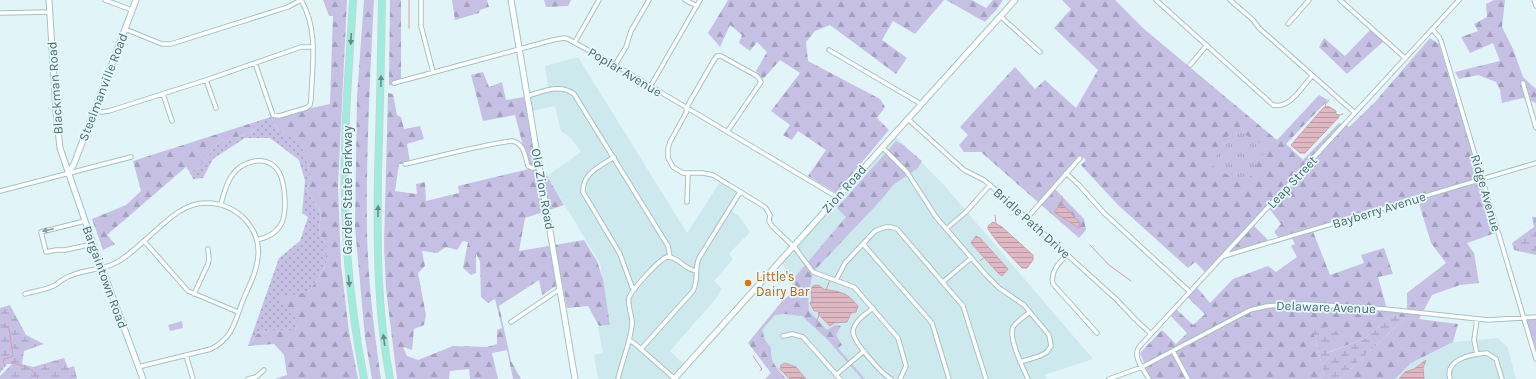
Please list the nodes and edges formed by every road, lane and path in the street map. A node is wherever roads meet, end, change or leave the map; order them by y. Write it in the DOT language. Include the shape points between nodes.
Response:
graph roads {
  1 [pos="49,0"];
  2 [pos="105,0"];
  3 [pos="136,0"];
  4 [pos="301,0"];
  5 [pos="353,0"];
  6 [pos="382,0"];
  7 [pos="421,0"];
  8 [pos="511,0"];
  9 [pos="599,0"];
  10 [pos="649,0"];
  11 [pos="685,0"];
  12 [pos="700,0"];
  13 [pos="1014,0"];
  14 [pos="1156,0"];
  15 [pos="1230,0"];
  16 [pos="1309,0"];
  17 [pos="1340,0"];
  18 [pos="1459,0"];
  19 [pos="1534,0"];
  20 [pos="697,6"];
  21 [pos="1536,6"];
  22 [pos="132,10"];
  23 [pos="50,12"];
  24 [pos="0,13"];
  25 [pos="1000,16"];
  26 [pos="1288,24"];
  27 [pos="125,29"];
  28 [pos="1432,29"];
  29 [pos="574,42"];
  30 [pos="1207,46"];
  31 [pos="313,47"];
  32 [pos="519,49"];
  33 [pos="830,50"];
  34 [pos="1040,52"];
  35 [pos="1406,58"];
  36 [pos="254,63"];
  37 [pos="615,65"];
  38 [pos="1190,65"];
  39 [pos="433,72"];
  40 [pos="1312,76"];
  41 [pos="206,80"];
  42 [pos="394,83"];
  43 [pos="1523,83"];
  44 [pos="650,87"];
  45 [pos="163,94"];
  46 [pos="527,96"];
  47 [pos="921,104"];
  48 [pos="216,108"];
  49 [pos="94,109"];
  50 [pos="687,109"];
  51 [pos="1355,114"];
  52 [pos="908,119"];
  53 [pos="172,121"];
  54 [pos="1536,128"];
  55 [pos="727,132"];
  56 [pos="882,147"];
  57 [pos="131,157"];
  58 [pos="614,157"];
  59 [pos="1080,158"];
  60 [pos="1536,163"];
  61 [pos="405,164"];
  62 [pos="539,167"];
  63 [pos="1066,173"];
  64 [pos="68,174"];
  65 [pos="688,174"];
  66 [pos="1482,179"];
  67 [pos="990,185"];
  68 [pos="0,191"];
  69 [pos="740,192"];
  70 [pos="838,197"];
  71 [pos="687,202"];
  72 [pos="222,204"];
  73 [pos="1027,218"];
  74 [pos="85,221"];
  75 [pos="946,229"];
  76 [pos="257,240"];
  77 [pos="144,241"];
  78 [pos="92,244"];
  79 [pos="863,244"];
  80 [pos="793,246"];
  81 [pos="208,249"];
  82 [pos="1067,255"];
  83 [pos="670,257"];
  84 [pos="1222,257"];
  85 [pos="971,258"];
  86 [pos="102,268"];
  87 [pos="696,271"];
  88 [pos="836,280"];
  89 [pos="943,282"];
  90 [pos="560,289"];
  91 [pos="635,289"];
  92 [pos="1190,292"];
  93 [pos="25,294"];
  94 [pos="194,294"];
  95 [pos="873,308"];
  96 [pos="238,312"];
  97 [pos="1030,312"];
  98 [pos="1536,317"];
  99 [pos="1524,318"];
  100 [pos="1477,319"];
  101 [pos="511,322"];
  102 [pos="1097,333"];
  103 [pos="1151,334"];
  104 [pos="783,336"];
  105 [pos="629,340"];
  106 [pos="641,349"];
  107 [pos="864,351"];
  108 [pos="1173,351"];
  109 [pos="1477,354"];
  110 [pos="186,355"];
  111 [pos="1536,359"];
  112 [pos="1020,362"];
  113 [pos="138,367"];
  114 [pos="1142,367"];
  115 [pos="264,370"];
  116 [pos="836,375"];
  117 [pos="142,379"];
  118 [pos="193,379"];
  119 [pos="248,379"];
  120 [pos="364,379"];
  121 [pos="390,379"];
  122 [pos="575,379"];
  123 [pos="618,379"];
  124 [pos="674,379"];
  125 [pos="840,379"];
  126 [pos="891,379"];
  127 [pos="900,379"];
  128 [pos="949,379"];
  129 [pos="985,379"];
  130 [pos="1028,379"];
  131 [pos="1109,379"];
  132 [pos="1149,379"];
  133 [pos="1188,379"];
  134 [pos="1450,379"];
  135 [pos="1502,379"];
  1 -- 23 [label="street, Blackman Road"];
  2 -- 22 [label="street"];
  3 -- 22 [label="street, Steelmanville Road"];
  4 -- 27 [label="street" via="282,9 171,44 162,44"];
  4 -- 31 [label="street" via="313,30"];
  5 -- 120 [label="highway, Garden State Parkway, one-way" via="345,203 352,302"];
  121 -- 6 [label="highway, one-way" via="382,328 378,269"];
  7 -- 39 [label="street" via="420,26"];
  8 -- 32 [label="street, Old Zion Road"];
  9 -- 29 [label="street"];
  10 -- 37 [label="street"];
  11 -- 20 [label="street"];
  12 -- 20 [label="street"];
  13 -- 25 [label="street, Zion Road"];
  14 -- 30 [label="street"];
  15 -- 40 [label="street"];
  16 -- 26 [label="street"];
  17 -- 35 [label="street"];
  18 -- 28 [label="street, Leap Street"];
  19 -- 21 [label="street"];
  20 -- 44 [label="street"];
  22 -- 27 [label="street, Steelmanville Road"];
  23 -- 24 [label="street"];
  23 -- 64 [label="street, Blackman Road" via="57,131"];
  25 -- 34 [label="street"];
  25 -- 47 [label="street, Zion Road"];
  27 -- 49 [label="street, Steelmanville Road"];
  28 -- 35 [label="street, Leap Street"];
  28 -- 66 [label="street, Ridge Avenue" via="1441,39"];
  29 -- 32 [label="street, Poplar Avenue" via="559,38"];
  29 -- 37 [label="street, Poplar Avenue"];
  30 -- 38 [label="street"];
  30 -- 40 [label="street" via="1274,106 1288,103"];
  31 -- 36 [label="street" via="301,48"];
  31 -- 36 [label="street" via="309,106 279,116 273,115 271,111"];
  32 -- 39 [label="street, Poplar Avenue"];
  32 -- 46 [label="street, Old Zion Road"];
  33 -- 47 [label="street"];
  35 -- 51 [label="street, Leap Street"];
  36 -- 41 [label="street"];
  37 -- 44 [label="street, Poplar Avenue"];
  39 -- 42 [label="street, Poplar Avenue"];
  40 -- 51 [label="street"];
  41 -- 45 [label="street"];
  41 -- 48 [label="street"];
  43 -- 54 [label="street"];
  44 -- 50 [label="street, Poplar Avenue"];
  45 -- 49 [label="street" via="109,111 101,112"];
  45 -- 53 [label="street"];
  46 -- 58 [label="street" via="556,88 571,92"];
  46 -- 62 [label="street, Old Zion Road"];
  47 -- 52 [label="street, Zion Road"];
  49 -- 64 [label="street, Steelmanville Road"];
  50 -- 55 [label="street, Poplar Avenue"];
  50 -- 55 [label="street" via="714,60 719,56 726,57 757,76 761,82"];
  50 -- 65 [label="street" via="667,151 673,167"];
  51 -- 84 [label="street, Leap Street"];
  52 -- 56 [label="street, Zion Road"];
  52 -- 67 [label="street, Bridle Path Drive" via="966,172"];
  55 -- 70 [label="street, Poplar Avenue"];
  56 -- 70 [label="street, Zion Road"];
  56 -- 75 [label="street" via="910,175"];
  57 -- 64 [label="street"];
  58 -- 83 [label="street" via="668,246"];
  58 -- 91 [label="street" via="588,175 584,181 583,192 617,247"];
  59 -- 63 [label="street"];
  60 -- 66 [label="street, Bayberry Avenue"];
  61 -- 62 [label="street" via="512,141 521,145 528,166"];
  62 -- 90 [label="street, Old Zion Road"];
  63 -- 73 [label="street"];
  63 -- 92 [label="street" via="1104,213"];
  64 -- 68 [label="street"];
  64 -- 74 [label="street, Bargaintown Road"];
  65 -- 69 [label="street" via="709,174"];
  65 -- 71 [label="street"];
  66 -- 84 [label="street, Bayberry Avenue"];
  66 -- 99 [label="street, Ridge Avenue"];
  67 -- 73 [label="street, Bridle Path Drive"];
  67 -- 75 [label="street" via="966,212"];
  69 -- 80 [label="street" via="765,207 772,226"];
  69 -- 87 [label="street" via="700,256"];
  70 -- 80 [label="street, Zion Road"];
  72 -- 76 [label="street" via="242,216 251,226"];
  72 -- 76 [label="street" via="228,182 239,168 258,161 276,167 284,189 283,222 272,234"];
  72 -- 77 [label="street" via="204,203 189,206"];
  73 -- 82 [label="street, Bridle Path Drive"];
  74 -- 78 [label="street, Bargaintown Road"];
  74 -- 78 [label="street, one-way" via="41,232 46,252"];
  75 -- 85 [label="street"];
  76 -- 96 [label="street" via="257,263"];
  77 -- 86 [label="street" via="118,261"];
  77 -- 94 [label="street" via="183,287"];
  78 -- 86 [label="street, Bargaintown Road"];
  79 -- 88 [label="street" via="844,263"];
  79 -- 89 [label="street" via="880,228 894,228"];
  79 -- 128 [label="street" via="931,322"];
  80 -- 88 [label="street" via="815,272"];
  80 -- 124 [label="street, Zion Road"];
  81 -- 94 [label="street" via="208,264"];
  82 -- 102 [label="street" via="1054,270 1054,284"];
  82 -- 103 [label="street, Bridle Path Drive"];
  83 -- 87 [label="street" via="689,270"];
  83 -- 91 [label="street" via="660,260"];
  84 -- 92 [label="street, Leap Street"];
  85 -- 89 [label="street"];
  85 -- 97 [label="street" via="994,283"];
  86 -- 93 [label="street" via="72,275 50,287"];
  86 -- 113 [label="street, Bargaintown Road"];
  87 -- 106 [label="street" via="697,282 693,291"];
  88 -- 95 [label="street" via="855,287"];
  89 -- 129 [label="street" via="964,306"];
  90 -- 101 [label="street"];
  90 -- 122 [label="street, Old Zion Road"];
  91 -- 105 [label="street" via="629,300 632,323"];
  92 -- 103 [label="street, Leap Street"];
  94 -- 96 [label="street"];
  95 -- 107 [label="street" via="856,323 853,330 854,339"];
  95 -- 127 [label="street" via="898,338 906,366"];
  96 -- 110 [label="street" via="230,333 220,344"];
  97 -- 112 [label="street" via="1016,324 1012,332"];
  97 -- 112 [label="street" via="1049,335 1051,346 1044,355"];
  98 -- 99 [label="street, Delaware Avenue"];
  99 -- 100 [label="street, Delaware Avenue"];
  99 -- 111 [label="street, Ridge Avenue"];
  100 -- 108 [label="street, Delaware Avenue" via="1336,305 1267,306 1250,310"];
  100 -- 109 [label="street" via="1474,340"];
  103 -- 114 [label="street, Leap Street" via="1136,352"];
  104 -- 116 [label="street" via="792,334 803,337"];
  105 -- 106 [label="street"];
  105 -- 123 [label="street"];
  106 -- 124 [label="street"];
  107 -- 116 [label="street"];
  107 -- 126 [label="street"];
  108 -- 114 [label="street, Delaware Avenue"];
  108 -- 133 [label="street"];
  109 -- 134 [label="street" via="1452,365 1448,374"];
  109 -- 135 [label="street" via="1487,353 1494,357"];
  110 -- 113 [label="street"];
  110 -- 118 [label="street"];
  112 -- 130 [label="street"];
  113 -- 117 [label="street, Bargaintown Road"];
  114 -- 131 [label="street, Delaware Avenue"];
  114 -- 132 [label="street"];
  115 -- 119 [label="street" via="256,377"];
  116 -- 125 [label="street"];
}
